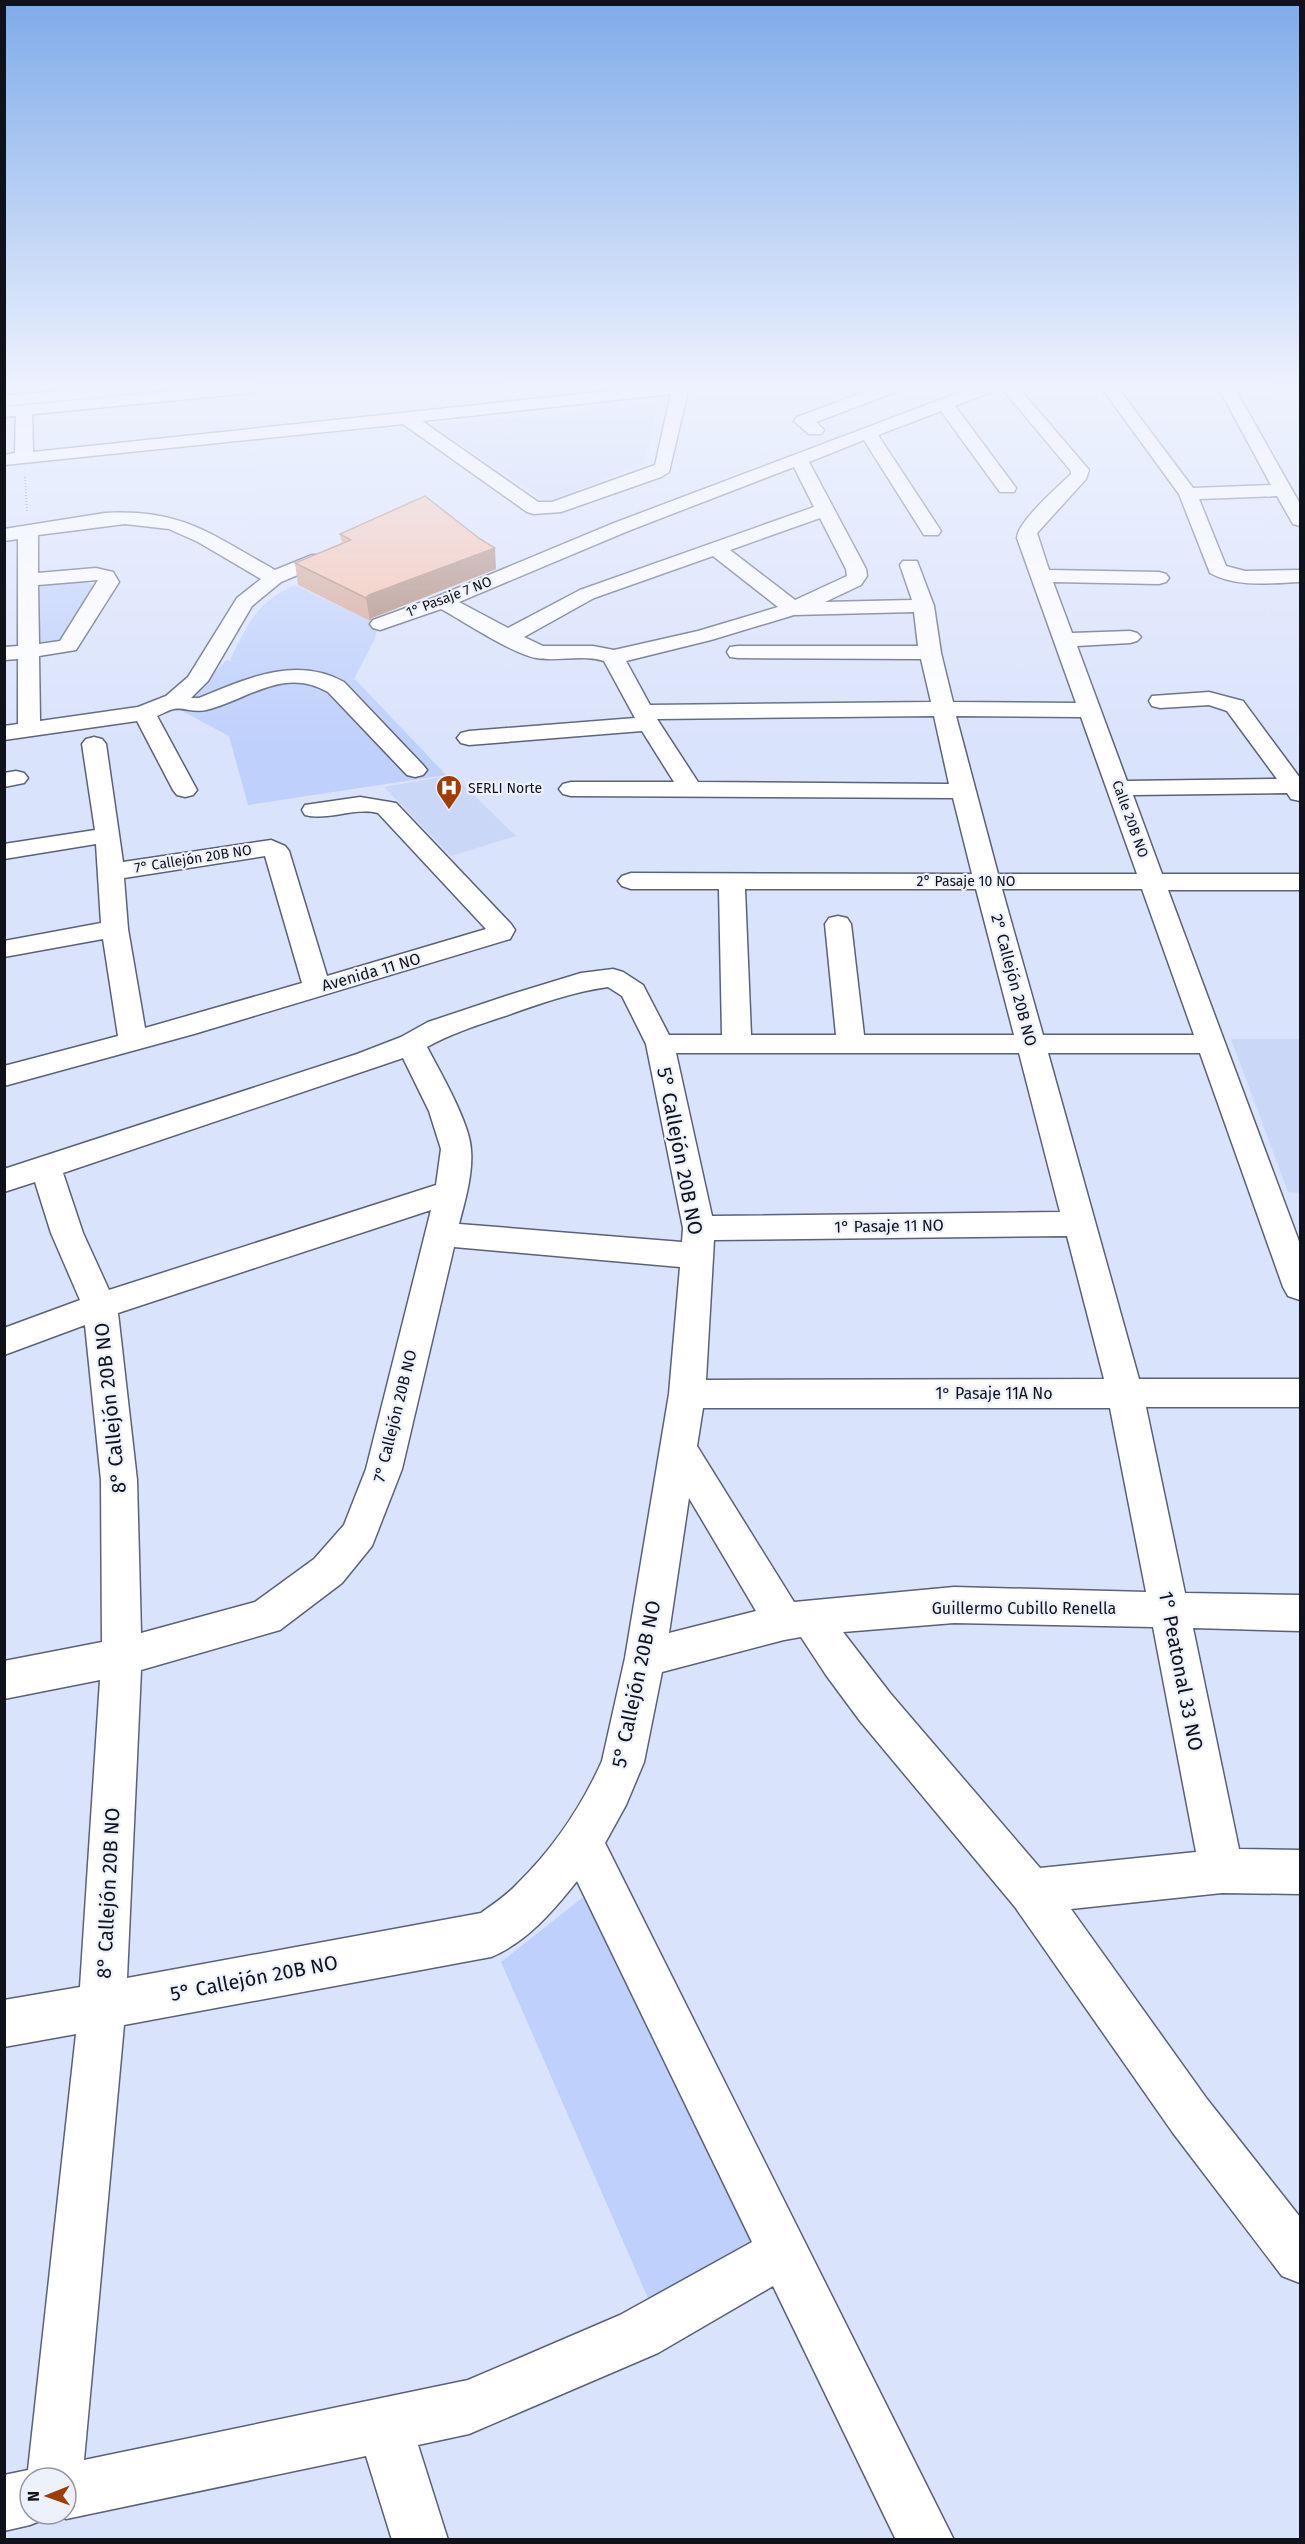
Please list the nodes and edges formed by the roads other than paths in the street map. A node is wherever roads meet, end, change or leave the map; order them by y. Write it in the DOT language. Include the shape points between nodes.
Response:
graph roads {
  1 [pos="531,506"];
  2 [pos="561,506"];
  3 [pos="676,506"];
  4 [pos="822,506"];
  5 [pos="915,506"];
  6 [pos="1052,506"];
  7 [pos="1193,506"];
  8 [pos="1292,506"];
  9 [pos="824,510"];
  10 [pos="1300,520"];
  11 [pos="932,531"];
  12 [pos="28,532"];
  13 [pos="4,535"];
  14 [pos="717,549"];
  15 [pos="319,559"];
  16 [pos="910,566"];
  17 [pos="1041,576"];
  18 [pos="1300,576"];
  19 [pos="274,578"];
  20 [pos="1160,578"];
  21 [pos="28,580"];
  22 [pos="443,601"];
  23 [pos="924,606"];
  24 [pos="793,609"];
  25 [pos="380,624"];
  26 [pos="1130,637"];
  27 [pos="508,638"];
  28 [pos="1064,640"];
  29 [pos="30,651"];
  30 [pos="738,652"];
  31 [pos="930,653"];
  32 [pos="4,654"];
  33 [pos="613,657"];
  34 [pos="174,701"];
  35 [pos="1160,701"];
  36 [pos="944,709"];
  37 [pos="1090,710"];
  38 [pos="143,714"];
  39 [pos="646,718"];
  40 [pos="29,729"];
  41 [pos="4,733"];
  42 [pos="469,738"];
  43 [pos="94,744"];
  44 [pos="415,770"];
  45 [pos="1118,788"];
  46 [pos="571,789"];
  47 [pos="690,789"];
  48 [pos="185,790"];
  49 [pos="1298,790"];
  50 [pos="963,791"];
  51 [pos="314,810"];
  52 [pos="108,835"];
  53 [pos="4,852"];
  54 [pos="110,872"];
  55 [pos="631,881"];
  56 [pos="732,881"];
  57 [pos="987,882"];
  58 [pos="1152,882"];
  59 [pos="1300,882"];
  60 [pos="838,924"];
  61 [pos="115,929"];
  62 [pos="4,949"];
  63 [pos="317,988"];
  64 [pos="133,1040"];
  65 [pos="411,1044"];
  66 [pos="660,1044"];
  67 [pos="737,1044"];
  68 [pos="851,1044"];
  69 [pos="1031,1044"];
  70 [pos="1212,1044"];
  71 [pos="4,1076"];
  72 [pos="46,1168"];
  73 [pos="4,1181"];
  74 [pos="451,1192"];
  75 [pos="1287,1210"];
  76 [pos="1080,1224"];
  77 [pos="440,1234"];
  78 [pos="698,1242"];
  79 [pos="1300,1287"];
  80 [pos="100,1306"];
  81 [pos="4,1342"];
  82 [pos="1125,1393"];
  83 [pos="1300,1393"];
  84 [pos="687,1394"];
  85 [pos="679,1449"];
  86 [pos="1168,1610"];
  87 [pos="1300,1613"];
  88 [pos="797,1620"];
  89 [pos="122,1657"];
  90 [pos="645,1658"];
  91 [pos="4,1680"];
  92 [pos="581,1842"];
  93 [pos="1222,1871"];
  94 [pos="1300,1872"];
  95 [pos="1031,1892"];
  96 [pos="102,2006"];
  97 [pos="4,2024"];
  98 [pos="1292,2236"];
  99 [pos="784,2252"];
  100 [pos="384,2425"];
  101 [pos="56,2466"];
  102 [pos="78,2489"];
  103 [pos="420,2540"];
  104 [pos="926,2540"];
  1 -- 2 [label="main road" via="544,509"];
  3 -- 22 [label="main road, 1° Pasaje 7 NO"];
  4 -- 9 [label="main road"];
  5 -- 11 [label="main road"];
  6 -- 17 [label="main road, Calle 20B NO" via="1027,533"];
  7 -- 18 [label="main road" via="1223,574"];
  8 -- 10 [label="main road"];
  9 -- 14 [label="main road"];
  9 -- 24 [label="main road" via="857,576 850,584"];
  12 -- 13 [label="main road"];
  12 -- 19 [label="main road" via="121,519 166,521"];
  12 -- 21 [label="main road"];
  14 -- 24 [label="main road"];
  14 -- 27 [label="main road" via="587,594"];
  15 -- 19 [label="main road"];
  16 -- 23 [label="main road, 2° Callejón 20B NO"];
  17 -- 20 [label="main road"];
  17 -- 28 [label="main road, Calle 20B NO"];
  19 -- 34 [label="main road" via="244,602 196,681"];
  21 -- 29 [label="main road"];
  21 -- 29 [label="main road" via="96,574 106,576 109,582 68,645"];
  22 -- 25 [label="main road, 1° Pasaje 7 NO"];
  22 -- 27 [label="main road"];
  23 -- 24 [label="main road"];
  23 -- 31 [label="main road, 2° Callejón 20B NO"];
  24 -- 33 [label="main road" via="704,636"];
  26 -- 28 [label="main road"];
  27 -- 33 [label="main road" via="540,653 583,650 601,651"];
  28 -- 37 [label="main road, Calle 20B NO"];
  29 -- 32 [label="main road"];
  29 -- 40 [label="main road"];
  30 -- 31 [label="main road"];
  31 -- 36 [label="main road, 2° Callejón 20B NO"];
  33 -- 39 [label="main road"];
  34 -- 38 [label="main road"];
  34 -- 44 [label="main road" via="200,704 281,677 322,680 336,687"];
  35 -- 49 [label="main road" via="1228,701"];
  36 -- 37 [label="main road"];
  36 -- 39 [label="main road"];
  36 -- 50 [label="main road, 2° Callejón 20B NO"];
  37 -- 45 [label="main road, Calle 20B NO"];
  38 -- 40 [label="main road"];
  38 -- 48 [label="main road"];
  39 -- 42 [label="main road"];
  39 -- 47 [label="main road"];
  40 -- 41 [label="main road"];
  43 -- 52 [label="main road"];
  45 -- 49 [label="main road"];
  45 -- 58 [label="main road, Calle 20B NO"];
  46 -- 47 [label="main road"];
  47 -- 50 [label="main road"];
  50 -- 57 [label="main road, 2° Callejón 20B NO"];
  51 -- 63 [label="main road, Avenida 11 NO" via="364,804 387,808 502,930 498,936"];
  52 -- 53 [label="main road"];
  52 -- 54 [label="main road"];
  54 -- 61 [label="main road"];
  54 -- 63 [label="main road, 7° Callejón 20B NO" via="262,849 276,851"];
  55 -- 56 [label="main road, 2° Pasaje 10 NO"];
  56 -- 57 [label="main road, 2° Pasaje 10 NO"];
  56 -- 67 [label="main road"];
  57 -- 58 [label="main road, 2° Pasaje 10 NO"];
  57 -- 69 [label="main road, 2° Callejón 20B NO"];
  58 -- 59 [label="main road, 2° Pasaje 10 NO"];
  58 -- 70 [label="main road, Calle 20B NO"];
  60 -- 68 [label="main road"];
  61 -- 62 [label="main road"];
  61 -- 64 [label="main road"];
  63 -- 64 [label="main road, Avenida 11 NO"];
  64 -- 71 [label="main road, Avenida 11 NO"];
  65 -- 66 [label="main road, 5° Callejón 20B NO" via="438,1029 519,1001 581,982 613,978 633,991"];
  65 -- 72 [label="main road, 5° Callejón 20B NO"];
  65 -- 74 [label="main road, 7° Callejón 20B NO" via="444,1111 456,1149"];
  66 -- 67 [label="main road"];
  66 -- 78 [label="main road, 5° Callejón 20B NO"];
  67 -- 68 [label="main road"];
  68 -- 69 [label="main road"];
  69 -- 70 [label="main road"];
  69 -- 76 [label="main road, 2° Callejón 20B NO"];
  70 -- 75 [label="main road, Calle 20B NO"];
  72 -- 73 [label="main road, 5° Callejón 20B NO"];
  72 -- 80 [label="main road, 8° Callejón 20B NO" via="67,1233"];
  74 -- 77 [label="main road, 7° Callejón 20B NO"];
  74 -- 80 [label="main road"];
  75 -- 79 [label="main road, Calle 20B NO"];
  76 -- 78 [label="main road, 1° Pasaje 11 NO"];
  76 -- 82 [label="main road, 2° Callejón 20B NO"];
  77 -- 78 [label="main road"];
  77 -- 89 [label="main road, 7° Callejón 20B NO" via="384,1469 359,1534 328,1571 266,1617"];
  78 -- 84 [label="main road, 5° Callejón 20B NO"];
  80 -- 81 [label="main road"];
  80 -- 89 [label="main road, 8° Callejón 20B NO" via="119,1480"];
  82 -- 83 [label="main road, 1° Pasaje 11A No"];
  82 -- 84 [label="main road, 1° Pasaje 11A No"];
  82 -- 86 [label="main road, 1° Peatonal 33 NO"];
  84 -- 85 [label="main road, 5° Callejón 20B NO"];
  85 -- 88 [label="main road"];
  85 -- 90 [label="main road, 5° Callejón 20B NO"];
  86 -- 87 [label="main road, Guillermo Cubillo Renella"];
  86 -- 88 [label="main road, Guillermo Cubillo Renella" via="954,1605"];
  86 -- 93 [label="main road, 1° Peatonal 33 NO"];
  88 -- 90 [label="main road, Guillermo Cubillo Renella"];
  88 -- 95 [label="main road" via="840,1662"];
  89 -- 91 [label="main road, 7° Callejón 20B NO"];
  89 -- 96 [label="main road, 8° Callejón 20B NO"];
  90 -- 92 [label="main road, 5° Callejón 20B NO" via="623,1762"];
  92 -- 96 [label="main road, 5° Callejón 20B NO" via="533,1900 490,1934"];
  92 -- 99 [label="main road"];
  93 -- 94 [label="main road"];
  93 -- 95 [label="main road"];
  95 -- 98 [label="main road" via="1190,2116"];
  96 -- 97 [label="main road, 5° Callejón 20B NO"];
  96 -- 101 [label="main road, 8° Callejón 20B NO"];
  99 -- 100 [label="main road" via="639,2334 469,2407"];
  99 -- 104 [label="main road"];
  100 -- 102 [label="main road"];
  100 -- 103 [label="main road"];
}
